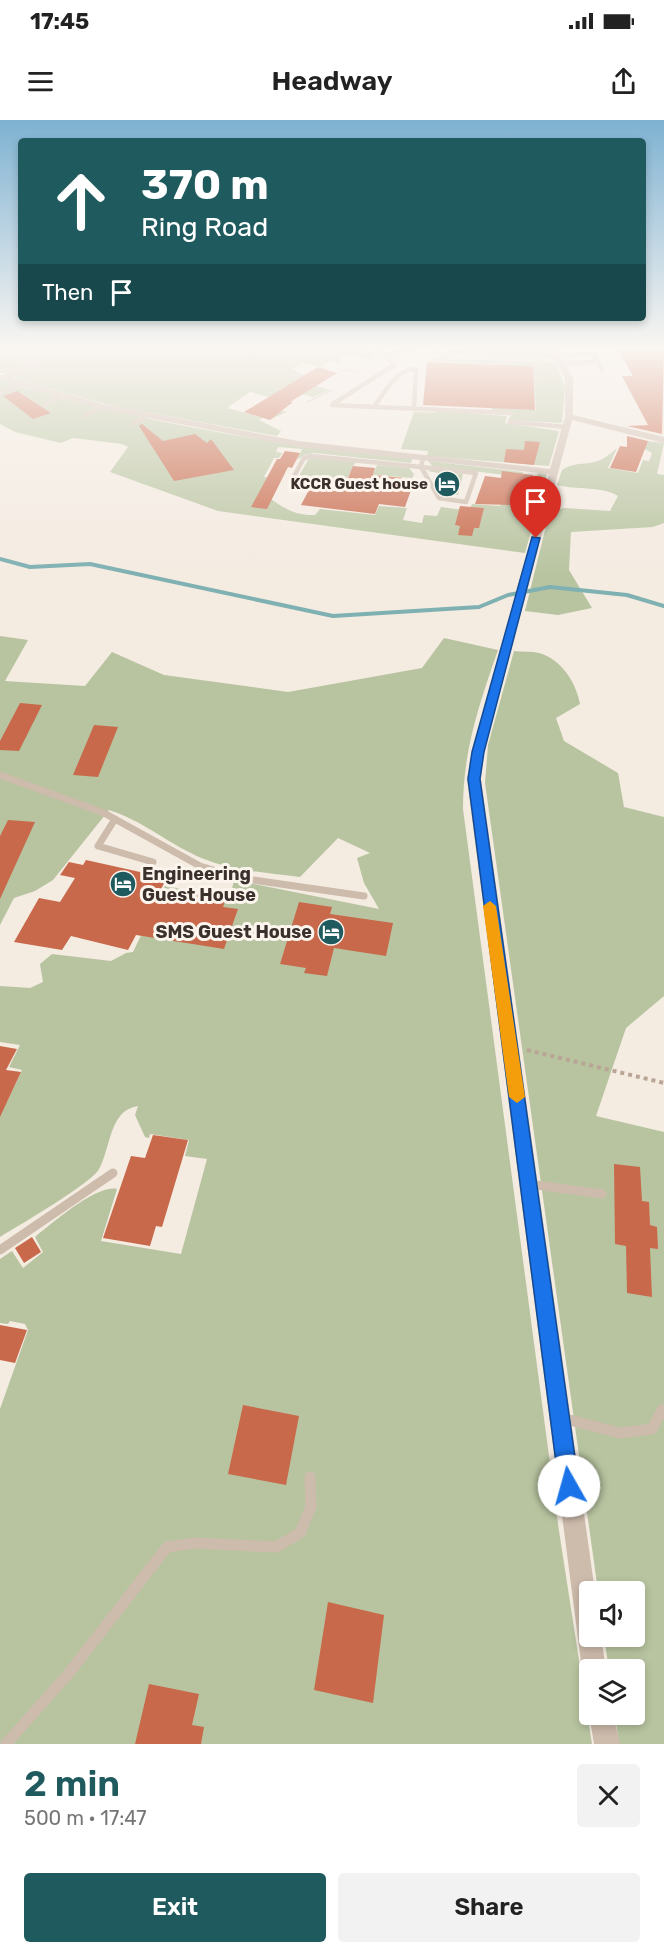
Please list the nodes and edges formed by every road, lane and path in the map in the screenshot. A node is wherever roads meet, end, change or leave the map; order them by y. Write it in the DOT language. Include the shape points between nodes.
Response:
graph roads {
  1 [pos="567,422"];
  2 [pos="189,423"];
  3 [pos="571,423"];
  4 [pos="664,440"];
  5 [pos="422,462"];
  6 [pos="554,472"];
  7 [pos="293,478"];
  8 [pos="0,775"];
  9 [pos="116,819"];
  10 [pos="153,862"];
  11 [pos="364,896"];
  12 [pos="510,1047"];
  13 [pos="664,1083"];
  14 [pos="113,1173"];
  15 [pos="529,1184"];
  16 [pos="602,1194"];
  17 [pos="0,1250"];
  18 [pos="662,1410"];
  19 [pos="560,1417"];
  20 [pos="310,1477"];
  21 [pos="593,1659"];
  22 [pos="604,1725"];
  23 [pos="6,1744"];
  24 [pos="607,1744"];
  1 -- 6 [label="street"];
  2 -- 5 [label="street"];
  3 -- 4 [label="street"];
  5 -- 5 [label="lane" via="439,498 466,502 476,473"];
  5 -- 6 [label="street"];
  5 -- 7 [label="lane" via="311,456 304,458"];
  6 -- 12 [label="street" via="474,779"];
  8 -- 9 [label="lane"];
  9 -- 10 [label="lane" via="98,846"];
  9 -- 11 [label="lane" via="200,866 239,878"];
  12 -- 13 [label="path"];
  12 -- 15 [label="street"];
  14 -- 17 [label="lane"];
  15 -- 16 [label="lane"];
  15 -- 19 [label="street"];
  18 -- 19 [label="lane" via="652,1429 620,1433"];
  19 -- 21 [label="street"];
  20 -- 23 [label="lane" via="311,1507 300,1533 276,1547 195,1543 167,1547 69,1672"];
  22 -- 24 [label="street"];
}
